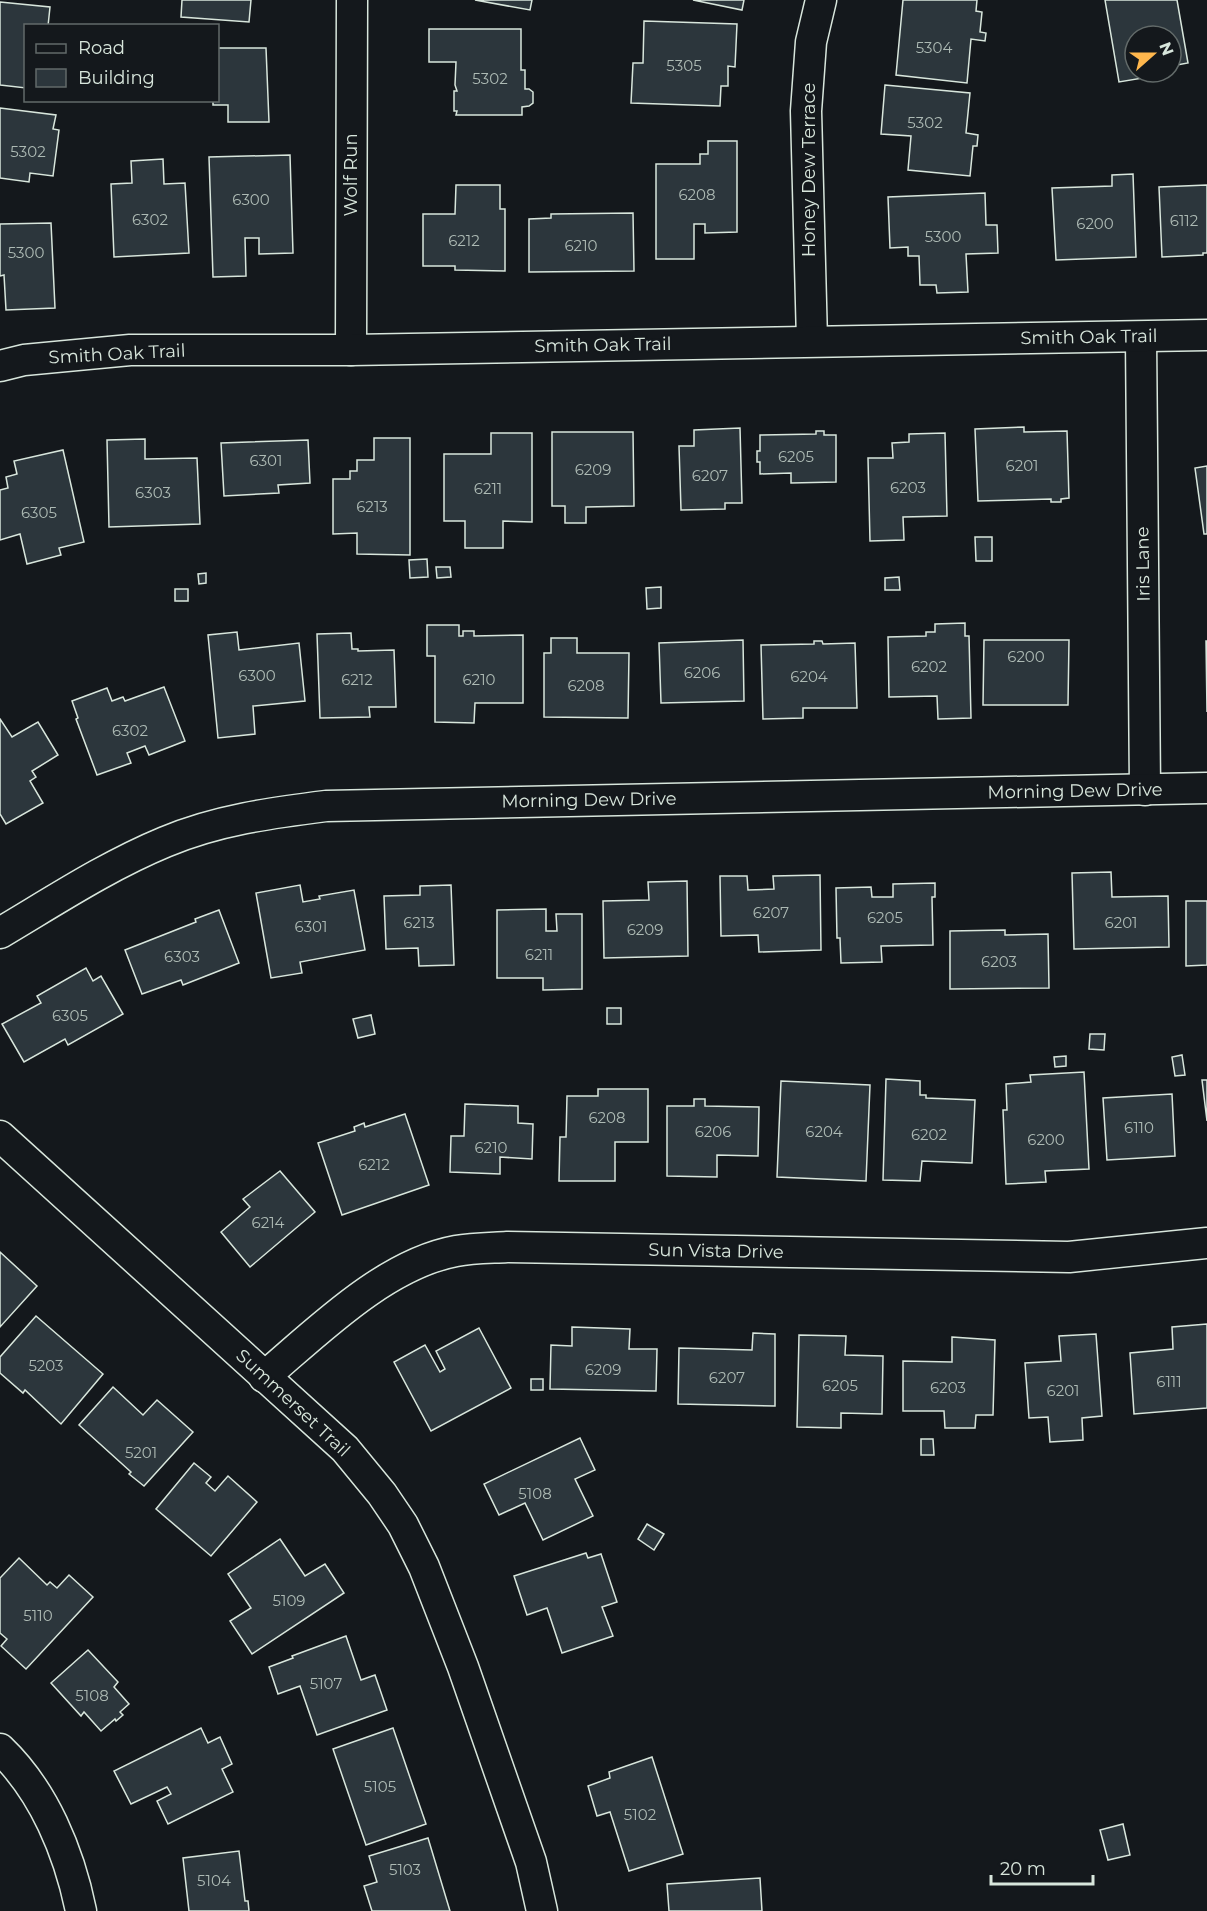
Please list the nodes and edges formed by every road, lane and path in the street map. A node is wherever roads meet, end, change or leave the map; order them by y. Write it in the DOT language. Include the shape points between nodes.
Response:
graph roads {
  1 [pos="352,0"];
  2 [pos="821,0"];
  3 [pos="1207,335"];
  4 [pos="1141,337"];
  5 [pos="812,341"];
  6 [pos="351,350"];
  7 [pos="0,366"];
  8 [pos="1207,788"];
  9 [pos="1145,790"];
  10 [pos="0,933"];
  11 [pos="0,1136"];
  12 [pos="1207,1243"];
  13 [pos="264,1377"];
  14 [pos="0,1749"];
  15 [pos="81,1911"];
  16 [pos="542,1911"];
  1 -- 6 [label="street, Wolf Run"];
  2 -- 5 [label="street, Honey Dew Terrace" via="811,42 806,111"];
  3 -- 4 [label="street, Smith Oak Trail"];
  4 -- 5 [label="street, Smith Oak Trail"];
  4 -- 9 [label="street, Iris Lane"];
  5 -- 6 [label="street, Smith Oak Trail"];
  6 -- 7 [label="street, Smith Oak Trail" via="130,350 24,360"];
  8 -- 9 [label="street, Morning Dew Drive"];
  9 -- 10 [label="street, Morning Dew Drive" via="326,806 260,814 210,826 118,863"];
  11 -- 13 [label="street, Summerset Trail"];
  12 -- 13 [label="street, Sun Vista Drive" via="1069,1257 507,1247 456,1251 414,1265 352,1302"];
  13 -- 16 [label="street, Summerset Trail" via="345,1449 382,1494 408,1535 464,1667 531,1862"];
  14 -- 15 [label="street" via="36,1794 61,1841"];
}
